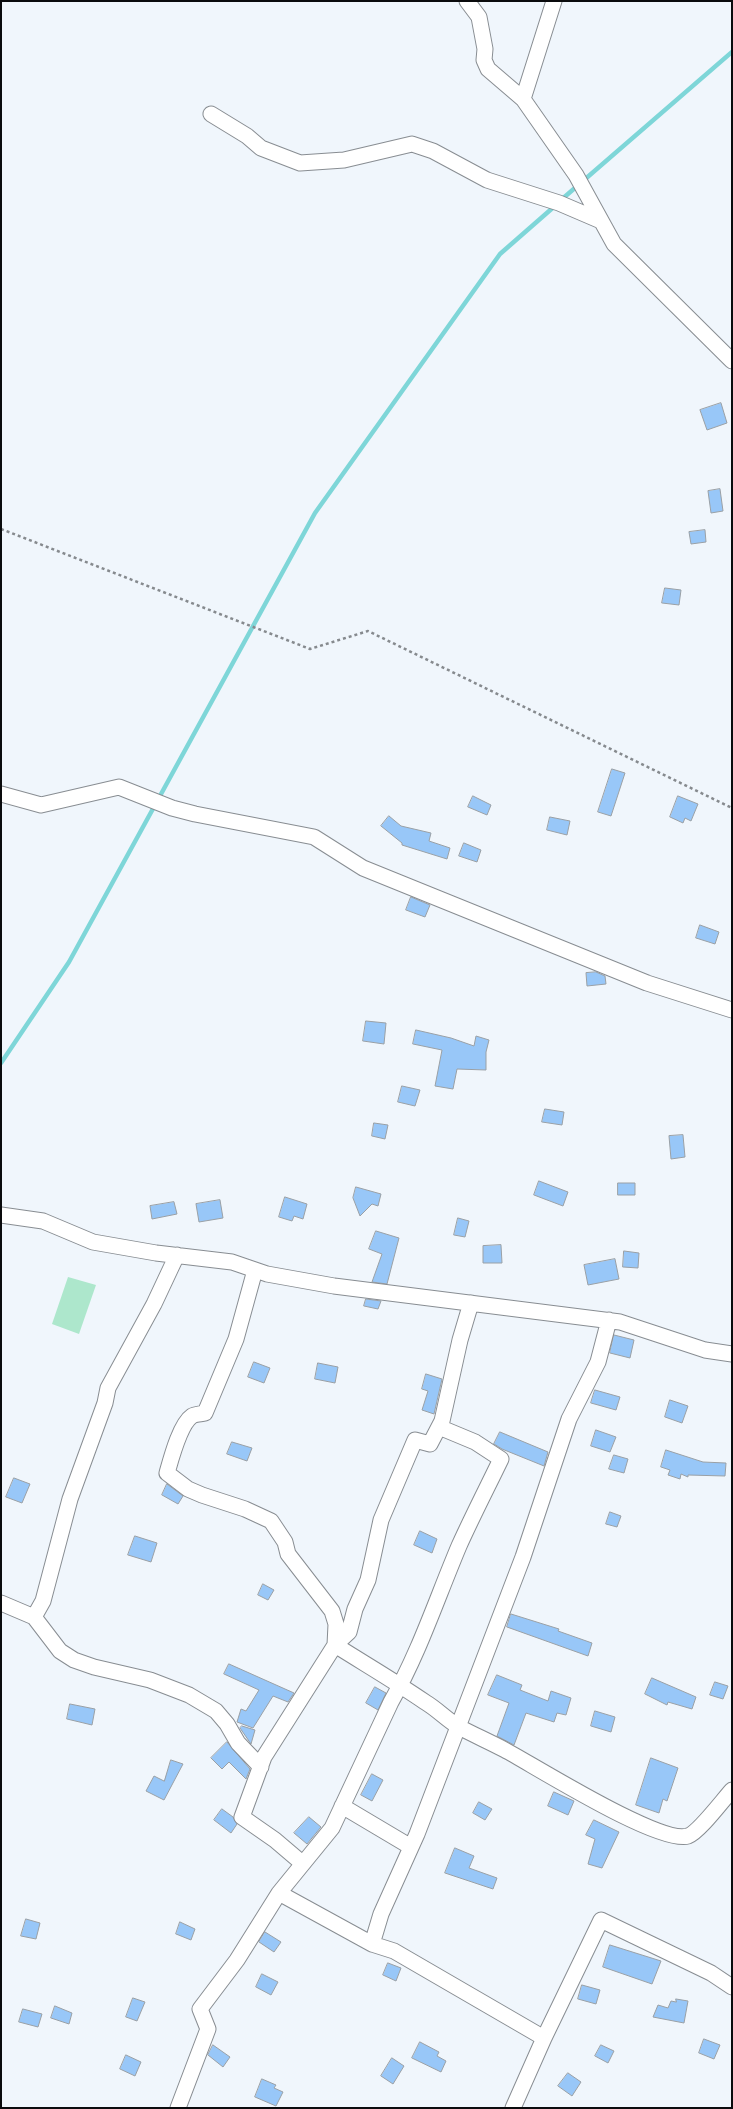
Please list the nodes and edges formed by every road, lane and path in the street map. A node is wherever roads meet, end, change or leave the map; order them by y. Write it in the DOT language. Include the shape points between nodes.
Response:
graph roads {
  1 [pos="468,1"];
  2 [pos="554,1"];
  3 [pos="523,99"];
  4 [pos="211,114"];
  5 [pos="601,221"];
  6 [pos="732,361"];
  7 [pos="1,529"];
  8 [pos="1,794"];
  9 [pos="732,808"];
  10 [pos="732,1010"];
  11 [pos="1,1215"];
  12 [pos="177,1255"];
  13 [pos="255,1270"];
  14 [pos="471,1302"];
  15 [pos="609,1320"];
  16 [pos="732,1354"];
  17 [pos="439,1427"];
  18 [pos="1,1603"];
  19 [pos="34,1617"];
  20 [pos="335,1646"];
  21 [pos="400,1685"];
  22 [pos="457,1726"];
  23 [pos="261,1767"];
  24 [pos="732,1790"];
  25 [pos="342,1806"];
  26 [pos="411,1847"];
  27 [pos="302,1863"];
  28 [pos="279,1893"];
  29 [pos="372,1944"];
  30 [pos="732,1987"];
  31 [pos="544,2038"];
  32 [pos="178,2108"];
  33 [pos="513,2108"];
  1 -- 3 [label="street" via="479,17 486,49 484,60 488,69"];
  2 -- 3 [label="street"];
  3 -- 5 [label="street" via="576,175"];
  4 -- 5 [label="street" via="247,136 261,148 300,163 344,160 412,144 433,151 487,180 558,203"];
  5 -- 6 [label="street" via="614,244"];
  7 -- 9 [label="path" via="310,649 368,631"];
  8 -- 10 [label="street" via="41,805 119,787 172,808 195,814 314,837 363,868 647,983"];
  11 -- 12 [label="street" via="43,1221 93,1242"];
  12 -- 13 [label="street" via="232,1262"];
  12 -- 19 [label="street" via="154,1304 108,1388 105,1403 70,1499 44,1601"];
  13 -- 14 [label="street" via="334,1286"];
  13 -- 20 [label="street" via="236,1339 205,1413 192,1416 184,1428 172,1450 168,1473 188,1489 271,1521 285,1542 288,1554 332,1611 336,1624"];
  14 -- 15 [label="street"];
  14 -- 17 [label="street"];
  15 -- 16 [label="street" via="705,1350"];
  15 -- 22 [label="street" via="598,1362 569,1419 523,1557"];
  17 -- 20 [label="street" via="430,1444 415,1440 381,1520 368,1580 355,1609 349,1632"];
  17 -- 21 [label="street" via="475,1442 501,1459 459,1546"];
  18 -- 19 [label="street"];
  19 -- 23 [label="street" via="60,1651 74,1660 150,1680 189,1695 216,1711 238,1743"];
  20 -- 21 [label="street"];
  20 -- 23 [label="street" via="268,1750"];
  21 -- 22 [label="street"];
  21 -- 25 [label="street"];
  22 -- 24 [label="street" via="506,1750 598,1804 673,1835 687,1836 697,1830"];
  22 -- 26 [label="street"];
  23 -- 27 [label="street" via="242,1817"];
  25 -- 26 [label="street"];
  25 -- 27 [label="street" via="332,1828"];
  26 -- 29 [label="street" via="381,1914"];
  27 -- 28 [label="street"];
  28 -- 29 [label="street"];
  28 -- 32 [label="street" via="237,1960 200,2009 208,2028"];
  29 -- 31 [label="street" via="394,1951"];
  30 -- 31 [label="street" via="711,1973 602,1920"];
  31 -- 33 [label="street"];
}
